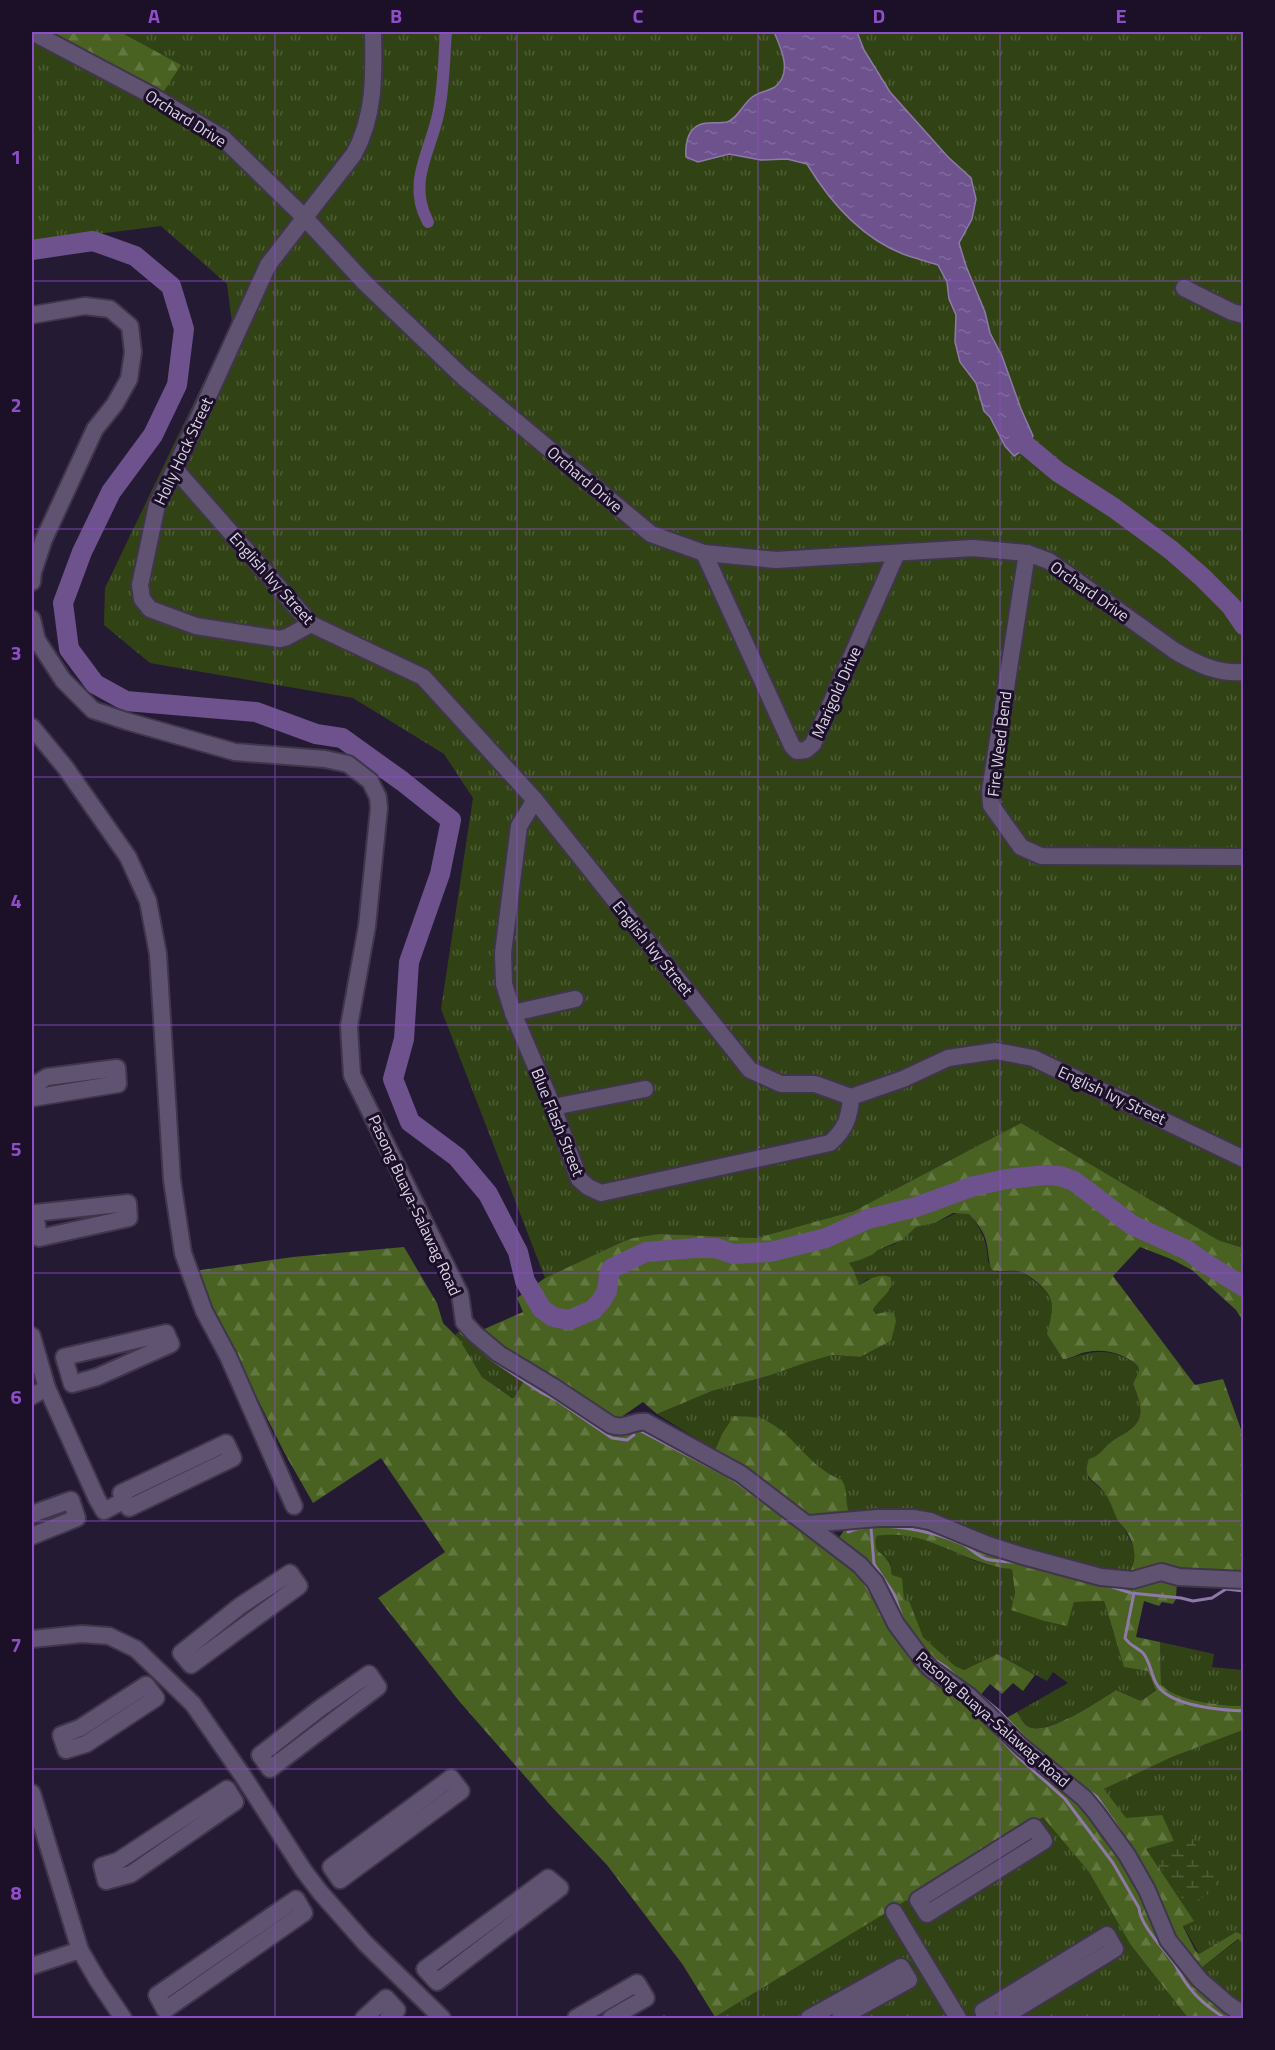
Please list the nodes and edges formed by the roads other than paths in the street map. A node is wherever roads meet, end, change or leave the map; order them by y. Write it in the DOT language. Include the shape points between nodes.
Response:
graph roads {
  1 [pos="32,32"];
  2 [pos="373,32"];
  3 [pos="305,218"];
  4 [pos="1184,288"];
  5 [pos="32,315"];
  6 [pos="1244,315"];
  7 [pos="176,469"];
  8 [pos="704,553"];
  9 [pos="897,553"];
  10 [pos="1027,553"];
  11 [pos="32,582"];
  12 [pos="32,619"];
  13 [pos="310,624"];
  14 [pos="1243,672"];
  15 [pos="32,726"];
  16 [pos="535,800"];
  17 [pos="1244,857"];
  18 [pos="575,999"];
  19 [pos="513,1012"];
  20 [pos="32,1086"];
  21 [pos="645,1089"];
  22 [pos="852,1097"];
  23 [pos="32,1098"];
  24 [pos="553,1107"];
  25 [pos="1244,1159"];
  26 [pos="35,1228"];
  27 [pos="32,1336"];
  28 [pos="68,1371"];
  29 [pos="45,1382"];
  30 [pos="32,1396"];
  31 [pos="97,1499"];
  32 [pos="125,1500"];
  33 [pos="294,1506"];
  34 [pos="74,1509"];
  35 [pos="32,1514"];
  36 [pos="809,1524"];
  37 [pos="32,1536"];
  38 [pos="1244,1580"];
  39 [pos="32,1639"];
  40 [pos="186,1659"];
  41 [pos="166,1677"];
  42 [pos="151,1692"];
  43 [pos="265,1762"];
  44 [pos="246,1780"];
  45 [pos="32,1793"];
  46 [pos="230,1795"];
  47 [pos="336,1875"];
  48 [pos="318,1890"];
  49 [pos="300,1906"];
  50 [pos="922,1907"];
  51 [pos="80,1950"];
  52 [pos="925,1962"];
  53 [pos="32,1966"];
  54 [pos="905,1974"];
  55 [pos="431,1975"];
  56 [pos="413,1989"];
  57 [pos="390,2012"];
  58 [pos="1244,2015"];
  59 [pos="987,2018"];
  60 [pos="123,2019"];
  61 [pos="364,2019"];
  62 [pos="442,2019"];
  63 [pos="576,2019"];
  64 [pos="611,2019"];
  65 [pos="809,2019"];
  66 [pos="840,2019"];
  67 [pos="958,2019"];
  68 [pos="1002,2019"];
  1 -- 3 [label="street, Orchard Drive" via="223,138"];
  2 -- 3 [label="street, Holly Hock Street" via="374,86 362,140"];
  3 -- 7 [label="street, Holly Hock Street" via="268,266"];
  3 -- 8 [label="street, Orchard Drive" via="364,282 463,377 651,534"];
  4 -- 6 [label="street"];
  5 -- 11 [label="street" via="85,306 110,309 129,326 133,352 129,379 95,429 44,539"];
  7 -- 13 [label="street, English Ivy Street"];
  7 -- 13 [label="street, Holly Hock Street" via="157,505 140,585 142,599 150,609 196,626 280,639"];
  8 -- 9 [label="street, Orchard Drive" via="776,560"];
  8 -- 9 [label="street, Marigold Drive" via="797,751 813,744"];
  9 -- 10 [label="street, Orchard Drive" via="973,548"];
  10 -- 14 [label="street, Orchard Drive" via="1049,561 1196,664 1220,672"];
  10 -- 17 [label="street, Fire Weed Bend" via="990,791 991,805 1000,820 1022,847 1041,856"];
  12 -- 36 [label="street, Pasong Buaya-Salawag Road" via="38,640 63,680 93,710 235,752 348,764 370,781 379,808 367,926 350,1026 352,1075 460,1294 464,1322 499,1354 611,1425 622,1428 646,1422 733,1469"];
  13 -- 16 [label="street, English Ivy Street" via="423,677"];
  15 -- 33 [label="street" via="128,857 148,901 158,954 172,1180 183,1253 204,1311"];
  16 -- 19 [label="street, Blue Flash Street" via="519,826 503,953 504,984"];
  16 -- 22 [label="street, English Ivy Street" via="750,1070 781,1084 815,1084"];
  18 -- 19 [label="street"];
  19 -- 24 [label="street, Blue Flash Street"];
  20 -- 23 [label="street" via="47,1077 117,1068 118,1084"];
  21 -- 24 [label="street"];
  22 -- 24 [label="street, Blue Flash Street" via="842,1134 830,1143 601,1192 579,1179"];
  22 -- 25 [label="street, English Ivy Street" via="948,1058 996,1051 1033,1058"];
  26 -- 26 [label="street" via="39,1238 129,1218 128,1203 35,1213"];
  27 -- 29 [label="street"];
  28 -- 28 [label="street" via="72,1384 171,1344 166,1333 64,1357"];
  28 -- 29 [label="street"];
  29 -- 30 [label="street"];
  29 -- 31 [label="street"];
  31 -- 32 [label="street" via="104,1511"];
  31 -- 34 [label="street"];
  32 -- 32 [label="street" via="129,1508 233,1458 226,1443 122,1493"];
  34 -- 35 [label="street" via="71,1500"];
  34 -- 37 [label="street" via="77,1518"];
  36 -- 38 [label="street" via="913,1518 1023,1556 1101,1577 1133,1580 1161,1572 1179,1577"];
  36 -- 58 [label="street, Pasong Buaya-Salawag Road" via="869,1575 904,1636 931,1669 969,1696 1028,1753 1084,1798 1117,1838 1147,1890 1172,1946 1200,1980"];
  39 -- 41 [label="street" via="82,1634 109,1636 136,1649"];
  40 -- 40 [label="street" via="181,1653 290,1573 299,1586 191,1665"];
  40 -- 41 [label="street"];
  41 -- 42 [label="street"];
  41 -- 44 [label="street" via="194,1704"];
  42 -- 42 [label="street" via="156,1698 86,1744 66,1750 61,1735 80,1728 146,1685"];
  43 -- 43 [label="street" via="270,1768 378,1687 369,1674 260,1755"];
  43 -- 44 [label="street"];
  44 -- 46 [label="street"];
  44 -- 48 [label="street"];
  45 -- 51 [label="street"];
  46 -- 46 [label="street" via="227,1789 118,1861 102,1866 106,1881 131,1874 235,1802"];
  47 -- 47 [label="street" via="331,1868 451,1778 461,1791 340,1880"];
  47 -- 48 [label="street"];
  48 -- 49 [label="street"];
  48 -- 56 [label="street"];
  49 -- 49 [label="street" via="304,1913 165,2010 157,1995 296,1899"];
  50 -- 50 [label="street" via="927,1914 1044,1841 1034,1827 918,1900"];
  50 -- 52 [label="street" via="897,1917"];
  51 -- 53 [label="street"];
  51 -- 60 [label="street"];
  52 -- 54 [label="street"];
  52 -- 67 [label="street"];
  54 -- 65 [label="street" via="901,1967"];
  54 -- 66 [label="street" via="909,1980"];
  55 -- 55 [label="street" via="425,1969 548,1878 560,1888 437,1982"];
  55 -- 56 [label="street"];
  56 -- 57 [label="street"];
  56 -- 62 [label="street"];
  57 -- 61 [label="street" via="386,1998"];
  59 -- 68 [label="street" via="983,2011 1107,1935 1115,1949"];
  63 -- 64 [label="street" via="636,1983 646,1998"];
}
